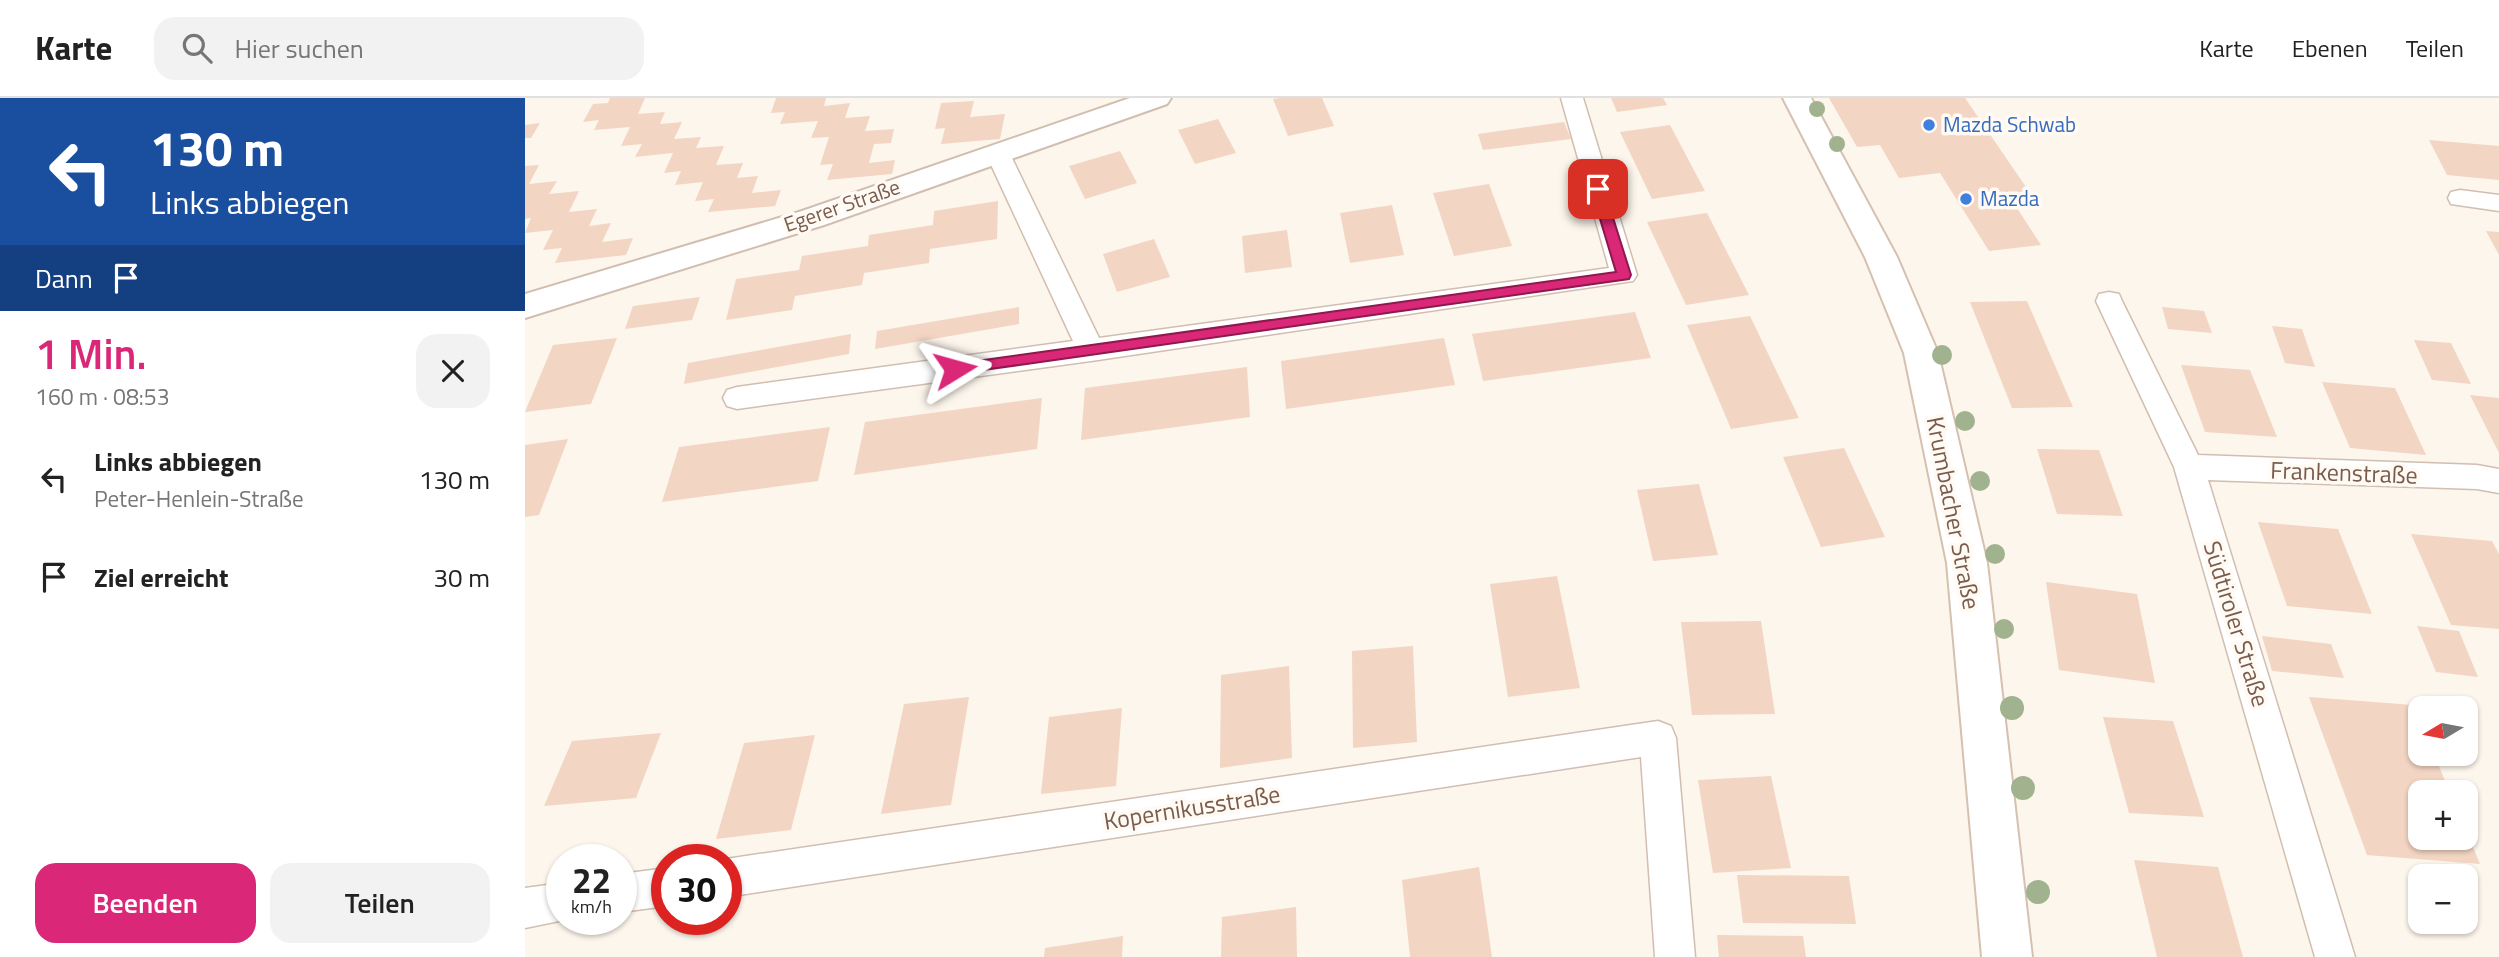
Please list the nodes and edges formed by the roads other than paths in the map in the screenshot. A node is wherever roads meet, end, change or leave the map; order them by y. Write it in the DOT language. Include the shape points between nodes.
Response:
graph roads {
  1 [pos="1157,98"];
  2 [pos="1572,98"];
  3 [pos="1797,98"];
  4 [pos="998,154"];
  5 [pos="2460,198"];
  6 [pos="2499,203"];
  7 [pos="2109,301"];
  8 [pos="525,306"];
  9 [pos="1091,351"];
  10 [pos="737,398"];
  11 [pos="2189,467"];
  12 [pos="2499,481"];
  13 [pos="742,876"];
  14 [pos="546,905"];
  15 [pos="525,908"];
  16 [pos="1675,957"];
  17 [pos="2007,957"];
  18 [pos="2335,957"];
  1 -- 4 [label="main road, Egerer Straße"];
  2 -- 9 [label="street" via="1624,275"];
  3 -- 17 [label="main road, Krumbacher Straße" via="1881,257 1921,354 1967,563"];
  4 -- 8 [label="main road, Egerer Straße" via="813,218"];
  4 -- 9 [label="street"];
  5 -- 6 [label="street"];
  7 -- 11 [label="street, Südtiroler Straße"];
  9 -- 10 [label="street"];
  11 -- 12 [label="street, Frankenstraße"];
  11 -- 18 [label="street, Südtiroler Straße"];
  13 -- 16 [label="street, Kopernikusstraße" via="1658,738"];
  14 -- 15 [label="street"];
}
